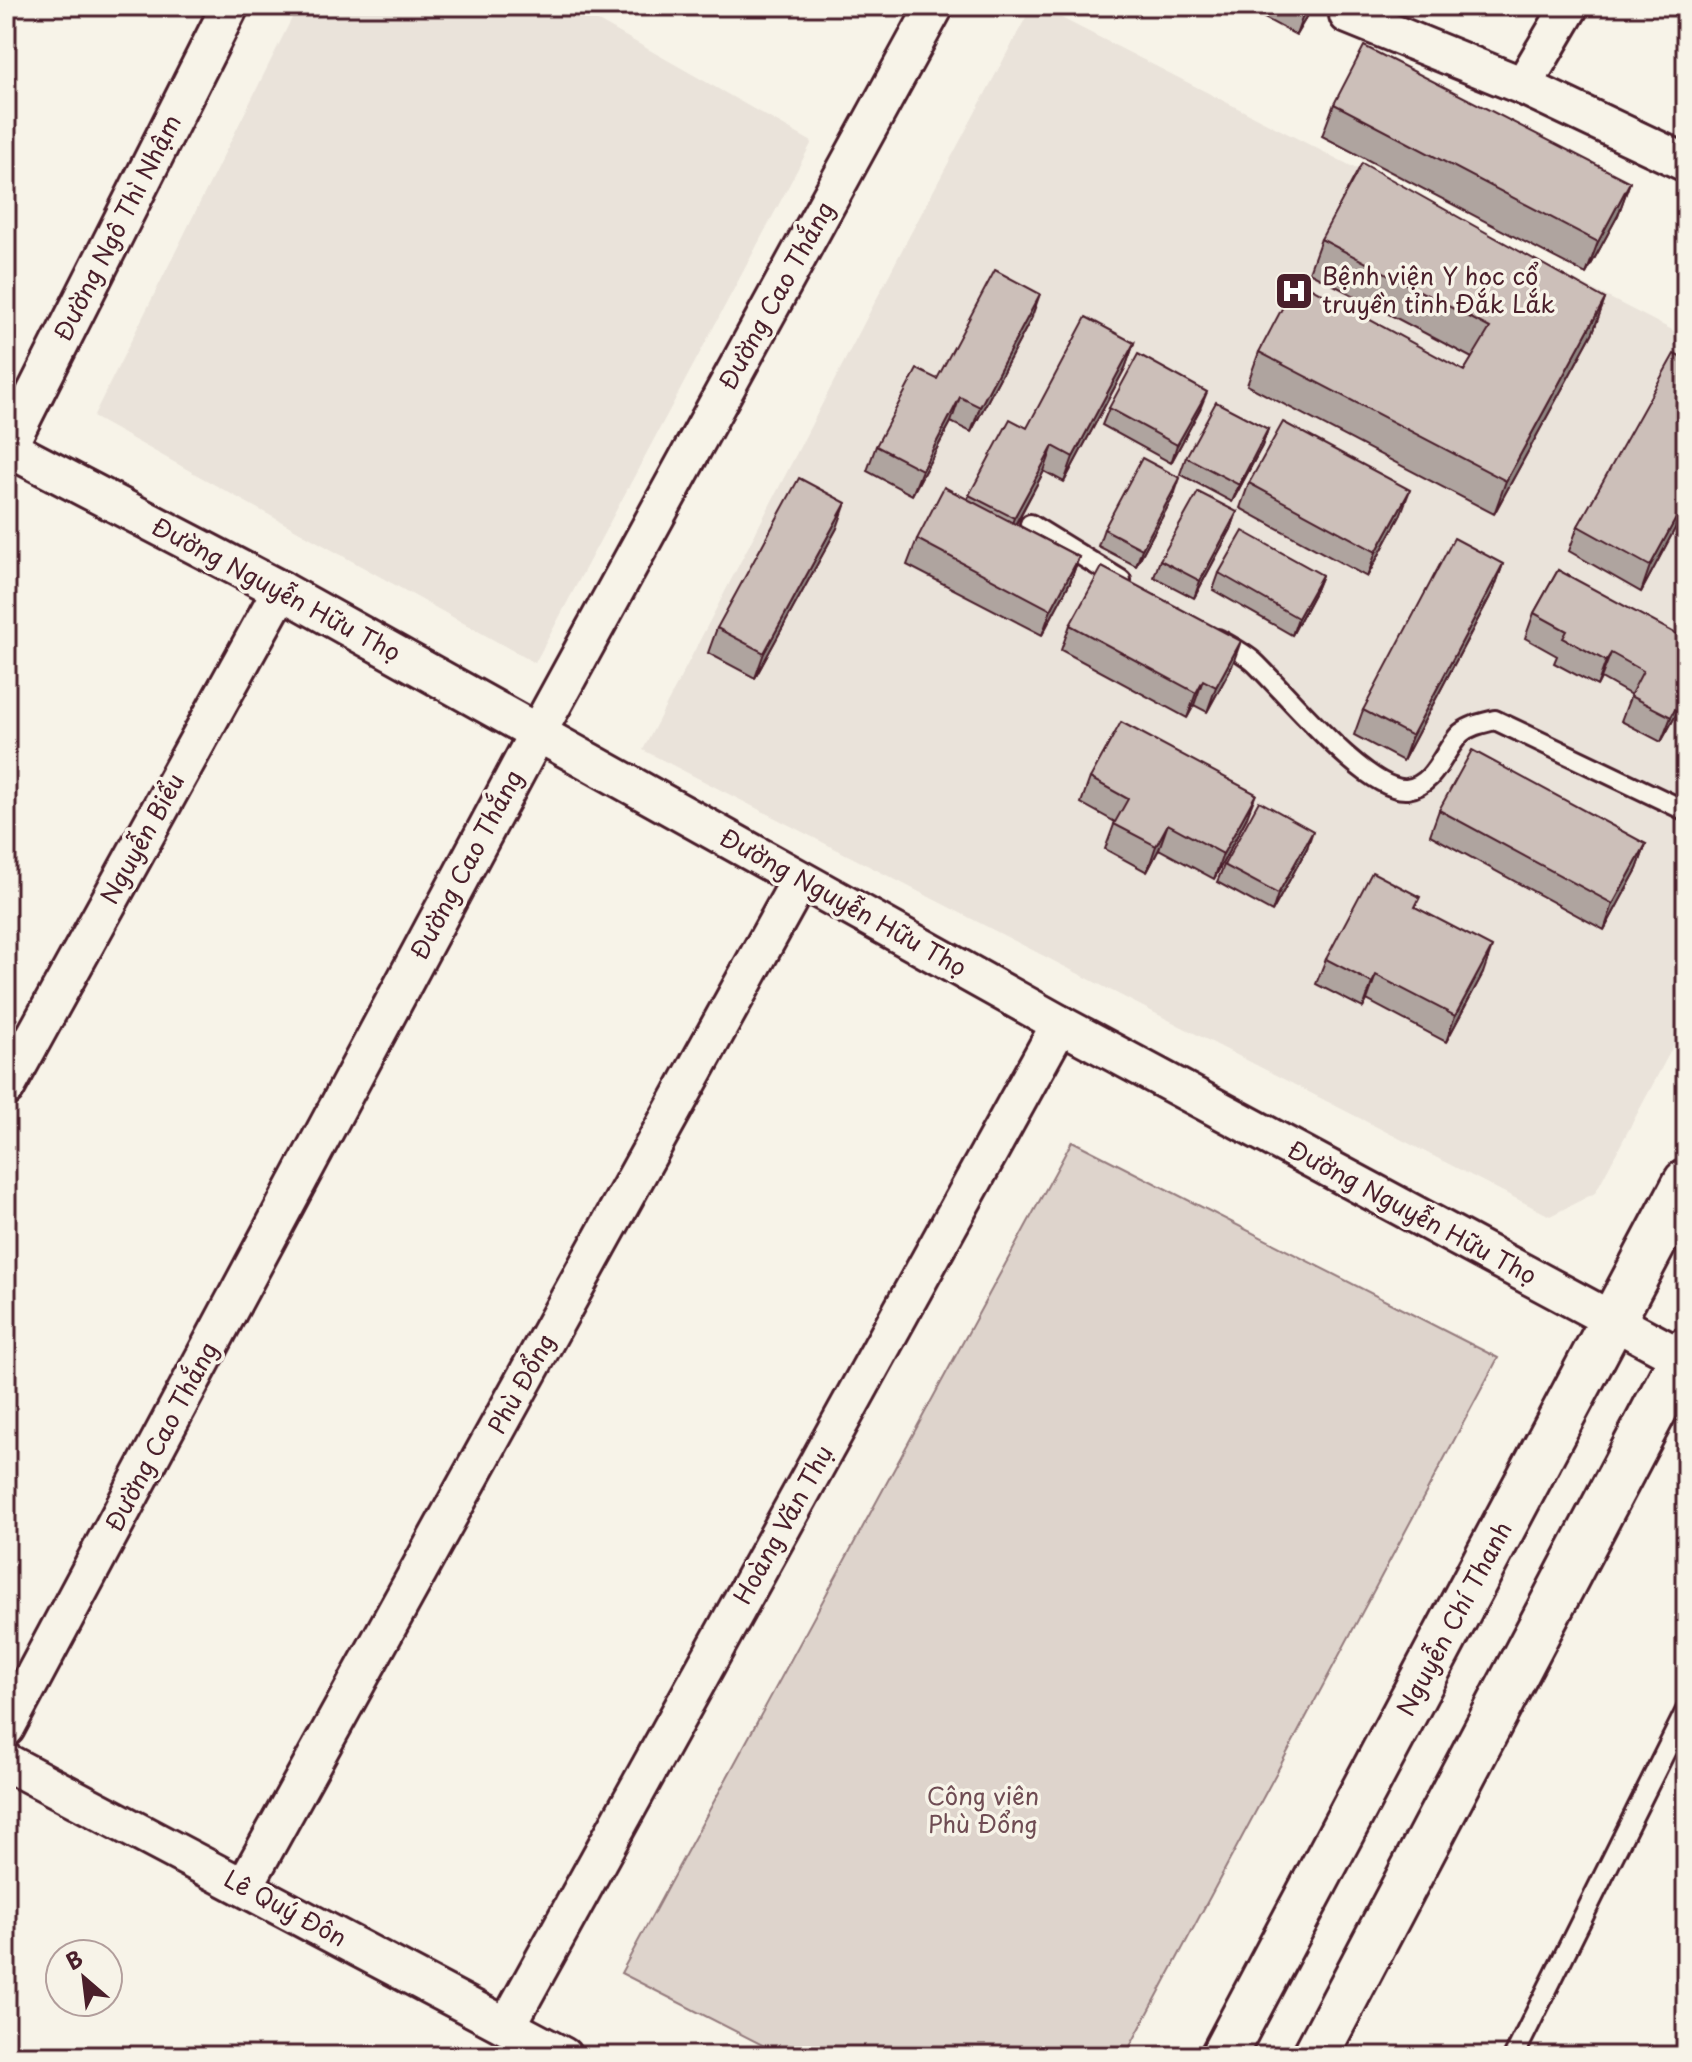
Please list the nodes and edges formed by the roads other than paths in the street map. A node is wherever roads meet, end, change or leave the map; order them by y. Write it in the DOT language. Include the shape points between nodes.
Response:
graph roads {
  1 [pos="230,6"];
  2 [pos="935,6"];
  3 [pos="1570,6"];
  4 [pos="1348,15"];
  5 [pos="1523,86"];
  6 [pos="1686,163"];
  7 [pos="7,449"];
  8 [pos="1030,524"];
  9 [pos="1134,588"];
  10 [pos="281,590"];
  11 [pos="1199,628"];
  12 [pos="538,732"];
  13 [pos="1686,811"];
  14 [pos="800,880"];
  15 [pos="1060,1024"];
  16 [pos="6,1088"];
  17 [pos="1686,1182"];
  18 [pos="1612,1321"];
  19 [pos="1685,1356"];
  20 [pos="1686,1710"];
  21 [pos="6,1728"];
  22 [pos="6,1762"];
  23 [pos="244,1887"];
  24 [pos="507,2026"];
  25 [pos="563,2056"];
  26 [pos="1223,2056"];
  27 [pos="1315,2056"];
  28 [pos="1514,2056"];
  1 -- 7 [label="street, Đường Ngô Thì Nhậm"];
  2 -- 12 [label="street, Đường Cao Thắng"];
  3 -- 5 [label="street"];
  4 -- 5 [label="street"];
  5 -- 6 [label="street"];
  7 -- 10 [label="street, Đường Nguyễn Hữu Thọ"];
  8 -- 9 [label="lane"];
  10 -- 12 [label="street, Đường Nguyễn Hữu Thọ"];
  10 -- 16 [label="street, Nguyễn Biểu"];
  11 -- 13 [label="lane" via="1252,660 1337,749 1391,787 1409,789 1424,781 1461,734 1495,720"];
  12 -- 14 [label="street, Đường Nguyễn Hữu Thọ"];
  12 -- 21 [label="street, Đường Cao Thắng"];
  14 -- 15 [label="street, Đường Nguyễn Hữu Thọ"];
  14 -- 23 [label="street, Phù Đổng"];
  15 -- 18 [label="street, Đường Nguyễn Hữu Thọ"];
  15 -- 24 [label="street, Hoàng Văn Thụ"];
  17 -- 18 [label="main road, Nguyễn Chí Thanh"];
  18 -- 19 [label="street, Đường Nguyễn Hữu Thọ"];
  18 -- 26 [label="main road, Nguyễn Chí Thanh"];
  19 -- 27 [label="main road"];
  20 -- 28 [label="lane"];
  22 -- 23 [label="street, Lê Quý Đôn"];
  23 -- 24 [label="street, Lê Quý Đôn"];
  24 -- 25 [label="street, Lê Quý Đôn"];
}
